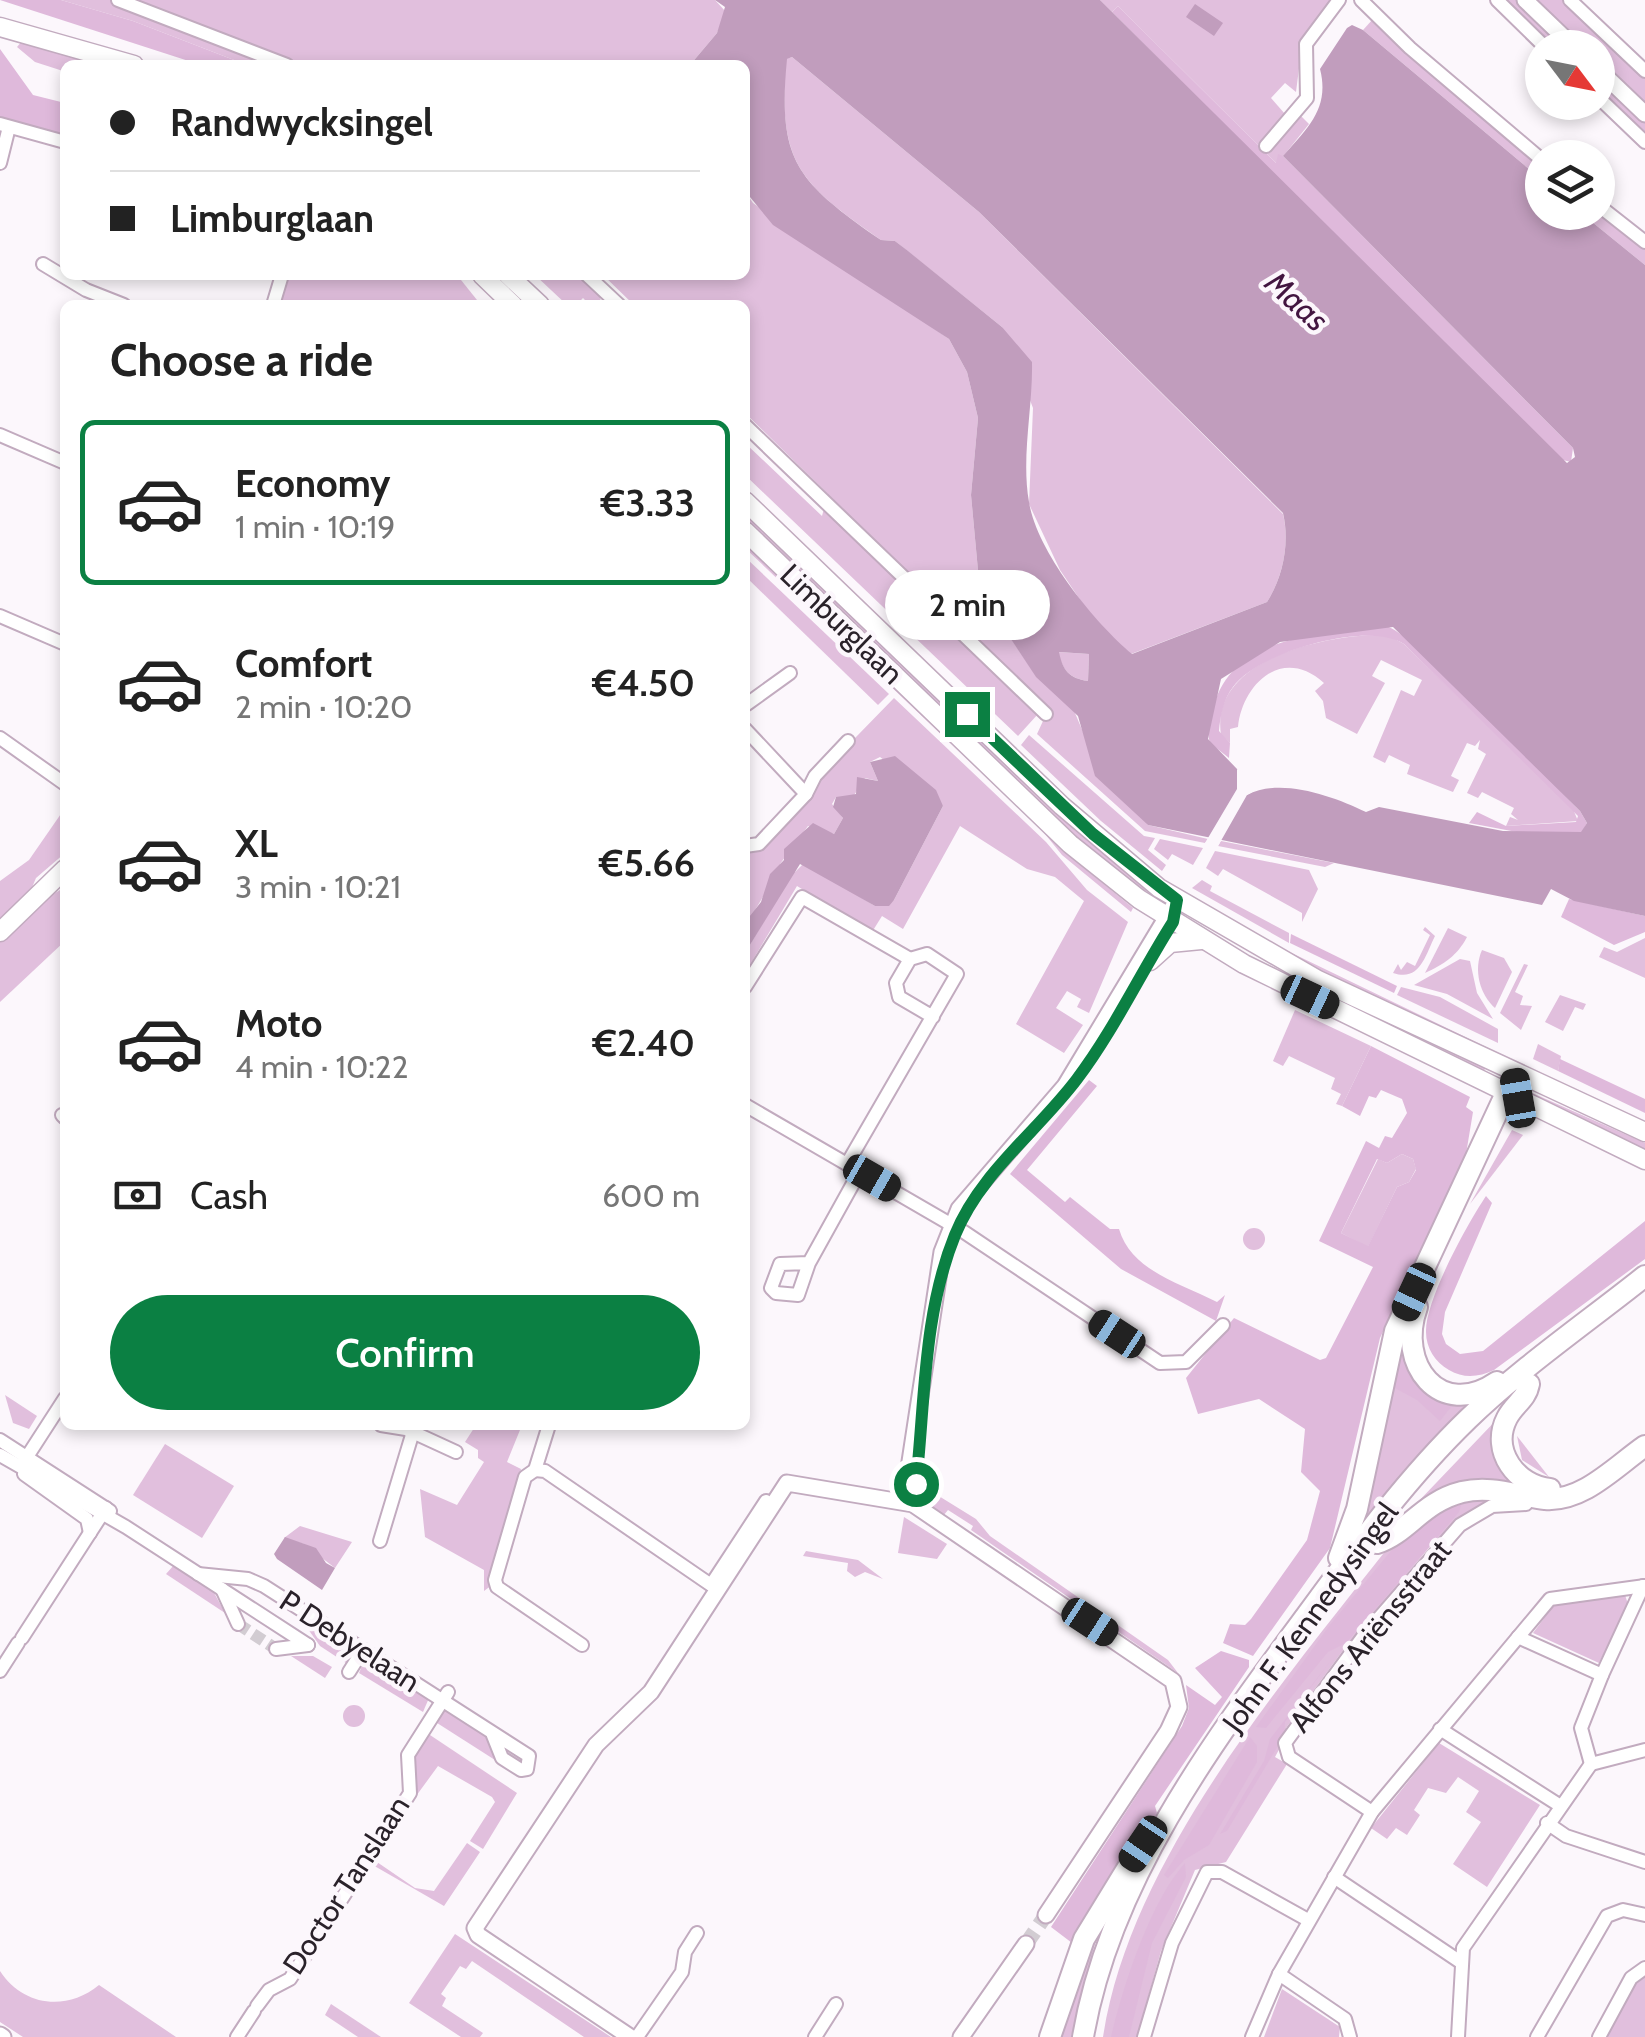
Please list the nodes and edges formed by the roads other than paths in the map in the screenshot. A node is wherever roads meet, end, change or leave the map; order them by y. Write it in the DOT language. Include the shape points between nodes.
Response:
graph roads {
  1 [pos="118,0"];
  2 [pos="1339,0"];
  3 [pos="1361,0"];
  4 [pos="1497,0"];
  5 [pos="1525,0"];
  6 [pos="1570,0"];
  7 [pos="0,27"];
  8 [pos="1528,30"];
  9 [pos="1556,30"];
  10 [pos="116,60"];
  11 [pos="274,60"];
  12 [pos="1645,71"];
  13 [pos="1615,85"];
  14 [pos="1615,113"];
  15 [pos="1645,114"];
  16 [pos="5,126"];
  17 [pos="60,141"];
  18 [pos="1645,142"];
  19 [pos="1266,146"];
  20 [pos="1525,146"];
  21 [pos="0,163"];
  22 [pos="1615,218"];
  23 [pos="1645,242"];
  24 [pos="43,264"];
  25 [pos="60,273"];
  26 [pos="73,280"];
  27 [pos="487,280"];
  28 [pos="513,280"];
  29 [pos="592,280"];
  30 [pos="110,300"];
  31 [pos="508,300"];
  32 [pos="535,300"];
  33 [pos="613,300"];
  34 [pos="750,430"];
  35 [pos="0,436"];
  36 [pos="60,461"];
  37 [pos="750,506"];
  38 [pos="750,536"];
  39 [pos="0,616"];
  40 [pos="60,642"];
  41 [pos="790,673"];
  42 [pos="750,702"];
  43 [pos="1046,714"];
  44 [pos="750,734"];
  45 [pos="0,738"];
  46 [pos="848,742"];
  47 [pos="60,780"];
  48 [pos="806,794"];
  49 [pos="750,845"];
  50 [pos="60,874"];
  51 [pos="1177,900"];
  52 [pos="1169,919"];
  53 [pos="0,932"];
  54 [pos="1201,940"];
  55 [pos="910,959"];
  56 [pos="1150,961"];
  57 [pos="750,980"];
  58 [pos="933,1016"];
  59 [pos="1513,1088"];
  60 [pos="1052,1106"];
  61 [pos="750,1108"];
  62 [pos="1645,1132"];
  63 [pos="1645,1160"];
  64 [pos="847,1164"];
  65 [pos="860,1172"];
  66 [pos="954,1226"];
  67 [pos="809,1263"];
  68 [pos="1645,1276"];
  69 [pos="1645,1293"];
  70 [pos="1223,1325"];
  71 [pos="1521,1382"];
  72 [pos="60,1406"];
  73 [pos="407,1430"];
  74 [pos="547,1430"];
  75 [pos="1645,1434"];
  76 [pos="412,1435"];
  77 [pos="0,1440"];
  78 [pos="1645,1446"];
  79 [pos="456,1452"];
  80 [pos="0,1455"];
  81 [pos="1645,1456"];
  82 [pos="23,1463"];
  83 [pos="534,1470"];
  84 [pos="782,1485"];
  85 [pos="909,1503"];
  86 [pos="104,1512"];
  87 [pos="90,1534"];
  88 [pos="380,1541"];
  89 [pos="1378,1543"];
  90 [pos="198,1574"];
  91 [pos="1332,1581"];
  92 [pos="1644,1586"];
  93 [pos="222,1589"];
  94 [pos="238,1624"];
  95 [pos="1518,1637"];
  96 [pos="582,1646"];
  97 [pos="276,1649"];
  98 [pos="363,1650"];
  99 [pos="0,1672"];
  100 [pos="349,1672"];
  101 [pos="1602,1676"];
  102 [pos="445,1697"];
  103 [pos="1440,1729"];
  104 [pos="492,1734"];
  105 [pos="1645,1750"];
  106 [pos="1591,1764"];
  107 [pos="1560,1805"];
  108 [pos="1372,1812"];
  109 [pos="1547,1823"];
  110 [pos="1161,1832"];
  111 [pos="1645,1862"];
  112 [pos="1334,1876"];
  113 [pos="1046,1915"];
  114 [pos="1645,1916"];
  115 [pos="1308,1920"];
  116 [pos="697,1932"];
  117 [pos="1026,1944"];
  118 [pos="1459,1962"];
  119 [pos="1645,1968"];
  120 [pos="1279,1974"];
  121 [pos="836,2004"];
  122 [pos="237,2037"];
  123 [pos="634,2037"];
  124 [pos="815,2037"];
  125 [pos="961,2037"];
  126 [pos="1050,2037"];
  127 [pos="1083,2037"];
  128 [pos="1096,2037"];
  129 [pos="1144,2037"];
  130 [pos="1252,2037"];
  131 [pos="1350,2037"];
  132 [pos="1458,2037"];
  133 [pos="1538,2037"];
  134 [pos="1599,2037"];
  1 -- 11 [label="street"];
  2 -- 19 [label="street" via="1306,44 1308,89 1299,110"];
  3 -- 20 [label="street"];
  4 -- 8 [label="street"];
  5 -- 9 [label="street"];
  6 -- 12 [label="street"];
  7 -- 10 [label="main road"];
  13 -- 15 [label="street"];
  14 -- 18 [label="street"];
  16 -- 17 [label="street"];
  16 -- 21 [label="street"];
  22 -- 23 [label="street"];
  24 -- 25 [label="street"];
  26 -- 30 [label="street"];
  27 -- 31 [label="main road"];
  28 -- 32 [label="main road"];
  29 -- 33 [label="street"];
  34 -- 43 [label="street"];
  35 -- 36 [label="street"];
  37 -- 51 [label="main road, Limburglaan" via="1062,806"];
  38 -- 52 [label="main road, Limburglaan" via="1070,844"];
  39 -- 40 [label="street"];
  41 -- 42 [label="street"];
  44 -- 48 [label="street"];
  45 -- 47 [label="street"];
  46 -- 48 [label="street"];
  48 -- 49 [label="street"];
  50 -- 53 [label="main road"];
  51 -- 52 [label="street"];
  51 -- 59 [label="main road, Limburglaan"];
  52 -- 54 [label="main road, Limburglaan"];
  52 -- 56 [label="street"];
  52 -- 60 [label="street"];
  54 -- 56 [label="main road" via="1170,943"];
  54 -- 59 [label="main road, Limburglaan"];
  55 -- 57 [label="street" via="802,897"];
  55 -- 58 [label="street" via="896,984 899,997"];
  55 -- 58 [label="street" via="927,954 958,974"];
  56 -- 60 [label="street" via="1089,1062"];
  58 -- 64 [label="street"];
  59 -- 62 [label="main road, Limburglaan"];
  59 -- 63 [label="main road, Limburglaan"];
  59 -- 71 [label="main road" via="1409,1337 1418,1368 1443,1391 1478,1393 1503,1379"];
  59 -- 91 [label="main road" via="1395,1331 1357,1509"];
  60 -- 66 [label="street"];
  61 -- 64 [label="street"];
  64 -- 65 [label="street"];
  65 -- 66 [label="street"];
  65 -- 67 [label="street"];
  66 -- 70 [label="street" via="1160,1363 1186,1362"];
  66 -- 85 [label="street" via="939,1286"];
  68 -- 71 [label="main road, John F. Kennedysingel"];
  69 -- 71 [label="main road, John F. Kennedysingel"];
  71 -- 75 [label="main road" via="1525,1397 1505,1421 1502,1441 1511,1467 1531,1485 1576,1485"];
  71 -- 89 [label="main road, John F. Kennedysingel"];
  71 -- 91 [label="main road, John F. Kennedysingel" via="1418,1472"];
  72 -- 82 [label="street"];
  73 -- 76 [label="street"];
  74 -- 83 [label="street"];
  76 -- 79 [label="street"];
  76 -- 88 [label="street"];
  77 -- 82 [label="street, P Debyelaan"];
  78 -- 89 [label="main road" via="1573,1496 1462,1492 1430,1504"];
  80 -- 82 [label="street, P Debyelaan"];
  81 -- 108 [label="street, Alfons Ariënsstraat" via="1580,1502 1487,1508 1456,1529 1349,1655 1287,1739 1285,1753"];
  82 -- 86 [label="street, P Debyelaan"];
  82 -- 87 [label="street" via="33,1484 87,1520"];
  83 -- 84 [label="street" via="710,1585"];
  83 -- 96 [label="street" via="524,1478 497,1587"];
  84 -- 85 [label="street"];
  84 -- 123 [label="street" via="649,1695 599,1742 475,1928"];
  85 -- 113 [label="street" via="1160,1668 1179,1698 1168,1731"];
  86 -- 87 [label="street"];
  86 -- 90 [label="street, P Debyelaan"];
  87 -- 99 [label="street"];
  89 -- 128 [label="main road, John F. Kennedysingel" via="1278,1678 1164,1853 1121,1944"];
  90 -- 93 [label="street, P Debyelaan"];
  90 -- 98 [label="street, P Debyelaan" via="257,1582"];
  91 -- 110 [label="main road, John F. Kennedysingel"];
  92 -- 95 [label="street" via="1550,1599"];
  92 -- 101 [label="street"];
  93 -- 94 [label="street, P Debyelaan"];
  93 -- 97 [label="street, P Debyelaan" via="308,1645"];
  95 -- 101 [label="street"];
  95 -- 103 [label="street"];
  98 -- 100 [label="street"];
  98 -- 102 [label="street, P Debyelaan"];
  101 -- 106 [label="street" via="1581,1728"];
  102 -- 104 [label="street, P Debyelaan"];
  102 -- 122 [label="street, Doctor Tanslaan" via="408,1754 410,1792 290,1979 268,1990"];
  103 -- 107 [label="street"];
  103 -- 108 [label="street"];
  105 -- 106 [label="street"];
  106 -- 107 [label="street"];
  107 -- 109 [label="street"];
  108 -- 112 [label="street"];
  109 -- 111 [label="street" via="1566,1836"];
  109 -- 118 [label="street"];
  110 -- 126 [label="main road" via="1144,1842 1100,1906"];
  110 -- 127 [label="main road, John F. Kennedysingel" via="1113,1928"];
  112 -- 115 [label="street"];
  112 -- 118 [label="street"];
  114 -- 133 [label="street" via="1623,1910 1607,1916"];
  115 -- 120 [label="street"];
  115 -- 129 [label="street" via="1211,1870 1200,1880 1172,1944"];
  116 -- 123 [label="street" via="682,1972"];
  117 -- 125 [label="street"];
  118 -- 132 [label="street"];
  119 -- 134 [label="street" via="1632,1976"];
  120 -- 130 [label="street"];
  120 -- 131 [label="street" via="1345,2018"];
  121 -- 124 [label="street"];
}
